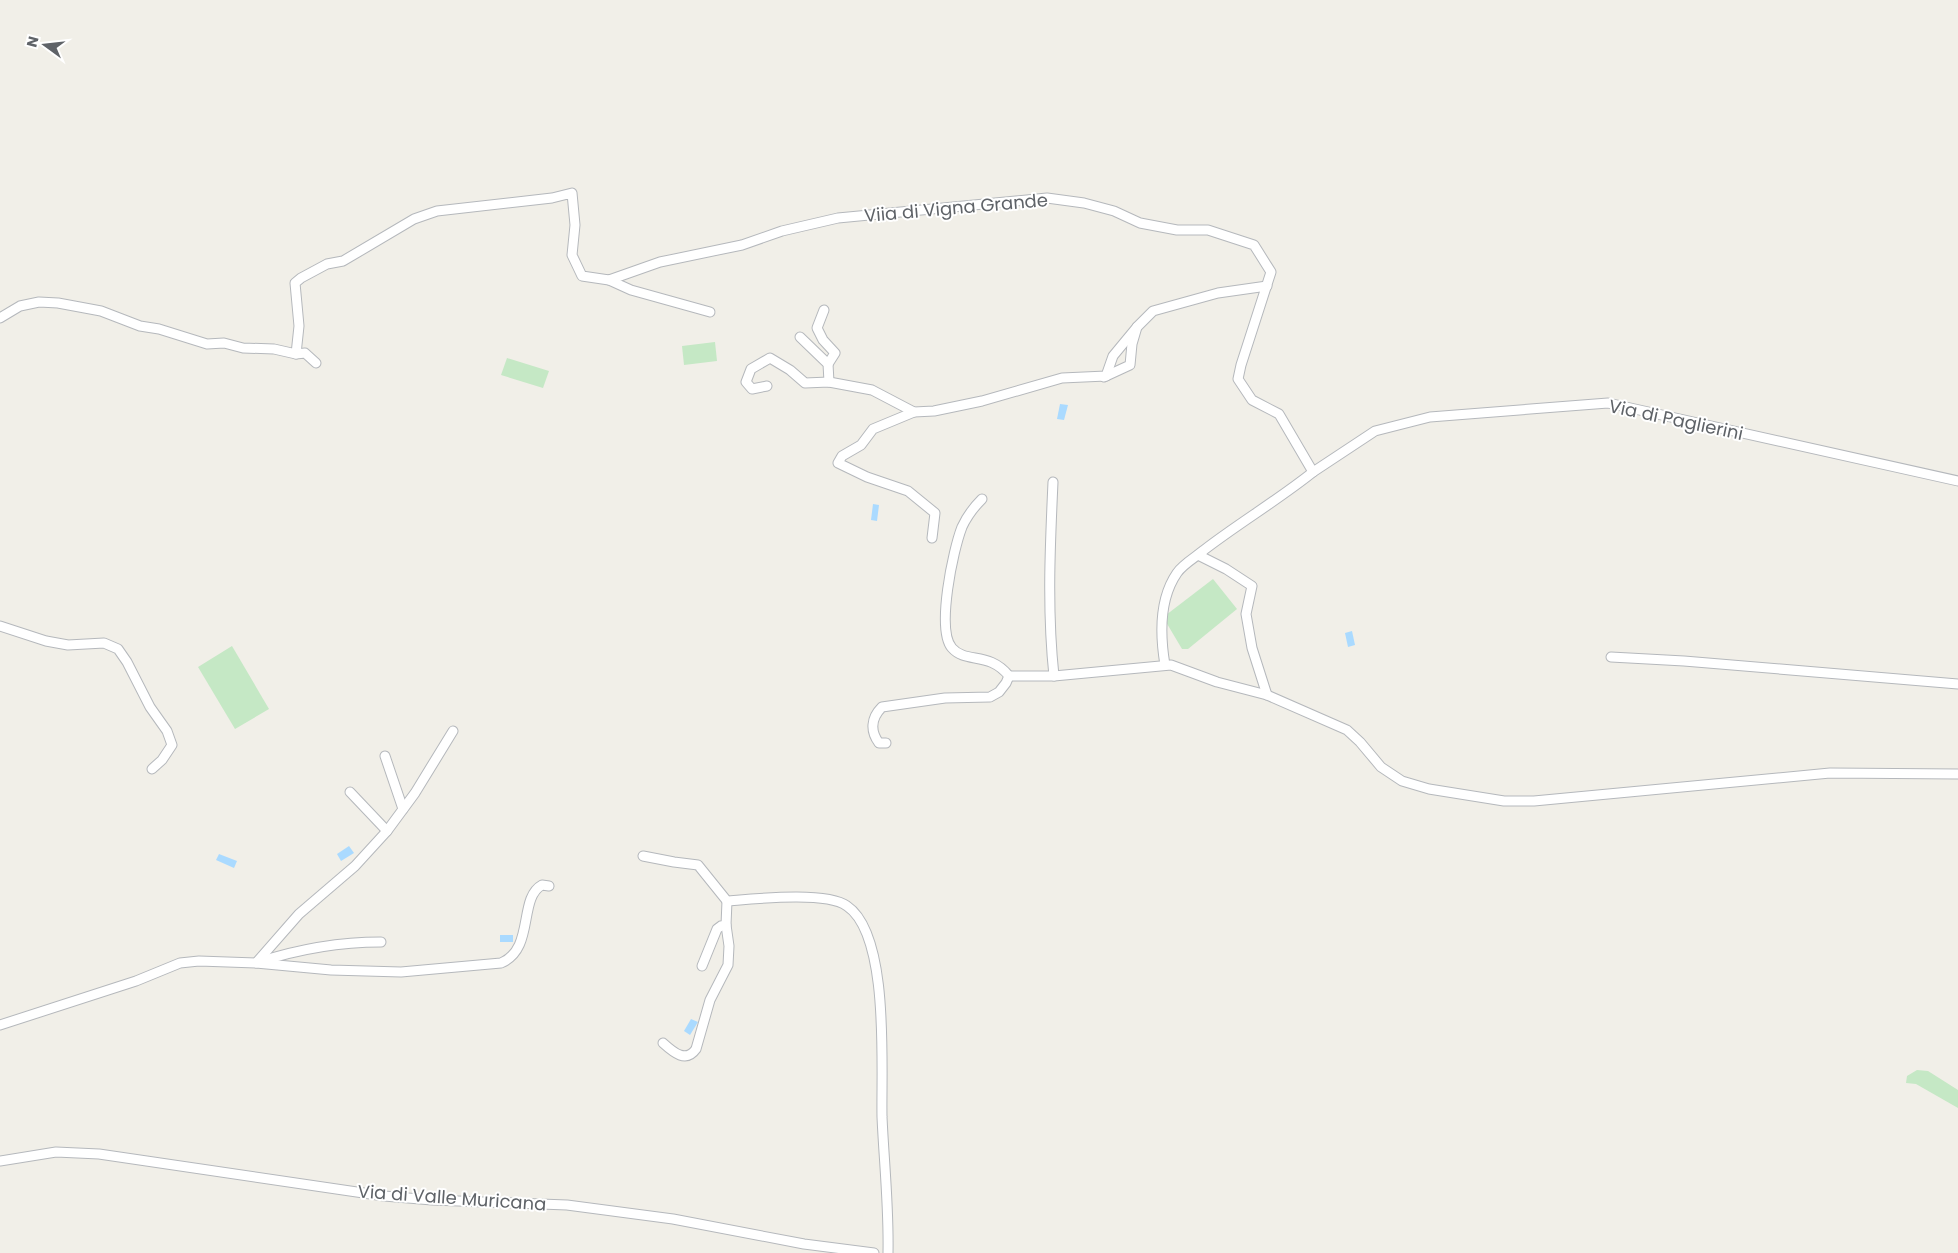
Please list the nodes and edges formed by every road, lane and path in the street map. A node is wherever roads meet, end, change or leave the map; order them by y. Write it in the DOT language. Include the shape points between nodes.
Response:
graph roads {
  1 [pos="609,280"];
  2 [pos="1267,286"];
  3 [pos="824,310"];
  4 [pos="710,312"];
  5 [pos="0,318"];
  6 [pos="1137,327"];
  7 [pos="800,337"];
  8 [pos="296,354"];
  9 [pos="316,363"];
  10 [pos="828,364"];
  11 [pos="1106,376"];
  12 [pos="829,382"];
  13 [pos="1093,382"];
  14 [pos="767,386"];
  15 [pos="914,412"];
  16 [pos="1312,472"];
  17 [pos="1053,482"];
  18 [pos="1958,482"];
  19 [pos="982,499"];
  20 [pos="932,538"];
  21 [pos="1198,555"];
  22 [pos="0,626"];
  23 [pos="1611,657"];
  24 [pos="1165,665"];
  25 [pos="1009,676"];
  26 [pos="1054,676"];
  27 [pos="1958,684"];
  28 [pos="1267,695"];
  29 [pos="453,731"];
  30 [pos="886,743"];
  31 [pos="385,756"];
  32 [pos="152,769"];
  33 [pos="1958,774"];
  34 [pos="350,792"];
  35 [pos="403,809"];
  36 [pos="387,831"];
  37 [pos="643,856"];
  38 [pos="549,886"];
  39 [pos="727,901"];
  40 [pos="726,925"];
  41 [pos="381,942"];
  42 [pos="256,962"];
  43 [pos="702,966"];
  44 [pos="0,1024"];
  45 [pos="663,1043"];
  46 [pos="0,1161"];
  47 [pos="874,1253"];
  48 [pos="888,1253"];
  1 -- 2 [label="street, Viia di Vigna Grande" via="660,262 742,245 782,231 838,218 1047,198 1114,211 1140,223 1177,230 1208,230 1254,245 1271,272"];
  1 -- 4 [label="street" via="631,290"];
  1 -- 8 [label="street, Viia di Vigna Grande" via="582,276 572,255 575,225 572,193 437,211 295,283 299,326"];
  2 -- 6 [label="street" via="1218,293 1153,311"];
  2 -- 16 [label="street, Viia di Vigna Grande" via="1238,378 1252,400 1279,414"];
  3 -- 10 [label="street" via="817,328 835,352"];
  5 -- 8 [label="street" via="20,306 58,303 101,311 140,326 207,344 274,349"];
  6 -- 11 [label="street" via="1113,356"];
  6 -- 11 [label="street" via="1130,365"];
  7 -- 10 [label="street"];
  8 -- 9 [label="street" via="305,353"];
  10 -- 12 [label="street"];
  11 -- 13 [label="street"];
  11 -- 15 [label="street" via="1062,378 982,402"];
  12 -- 14 [label="street" via="805,383 770,358 751,369 746,382 752,389"];
  12 -- 15 [label="street" via="872,390"];
  15 -- 20 [label="street" via="873,429 861,445 842,456 838,463 915,496 935,513"];
  16 -- 18 [label="street, Via di Paglierini" via="1375,432 1430,417 1608,403"];
  16 -- 21 [label="street"];
  17 -- 26 [label="street" via="1049,604"];
  19 -- 25 [label="street" via="970,510 951,562 946,637 960,655 987,659 1003,668"];
  21 -- 24 [label="street" via="1178,571 1169,589 1161,624"];
  21 -- 28 [label="street" via="1252,586 1246,614 1252,648"];
  22 -- 32 [label="street" via="46,641 68,645 104,643 118,649 150,708 168,731 172,745"];
  23 -- 27 [label="street" via="1684,660"];
  24 -- 26 [label="street"];
  24 -- 28 [label="street"];
  25 -- 26 [label="street"];
  25 -- 30 [label="street" via="999,692 990,697 930,699 882,708 873,720 873,730 879,743"];
  28 -- 33 [label="street" via="1347,730 1381,767 1402,781 1428,789 1504,801 1534,801 1830,773"];
  29 -- 35 [label="street"];
  31 -- 35 [label="street"];
  34 -- 36 [label="street"];
  35 -- 36 [label="street"];
  36 -- 42 [label="street" via="355,866 299,914"];
  37 -- 39 [label="street" via="698,865"];
  38 -- 42 [label="street" via="542,885 535,891 522,939 509,958 501,963 401,972 331,970"];
  39 -- 40 [label="street"];
  39 -- 48 [label="street" via="833,900 852,910 864,928 874,960 880,1012"];
  40 -- 43 [label="street" via="717,930"];
  40 -- 45 [label="street" via="728,965 710,1000 696,1048 692,1055 684,1056"];
  41 -- 42 [label="street" via="320,946"];
  42 -- 44 [label="street" via="180,963 136,981"];
  46 -- 47 [label="street, Via di Valle Muricana" via="56,1152 99,1154 384,1196 581,1207"];
}
